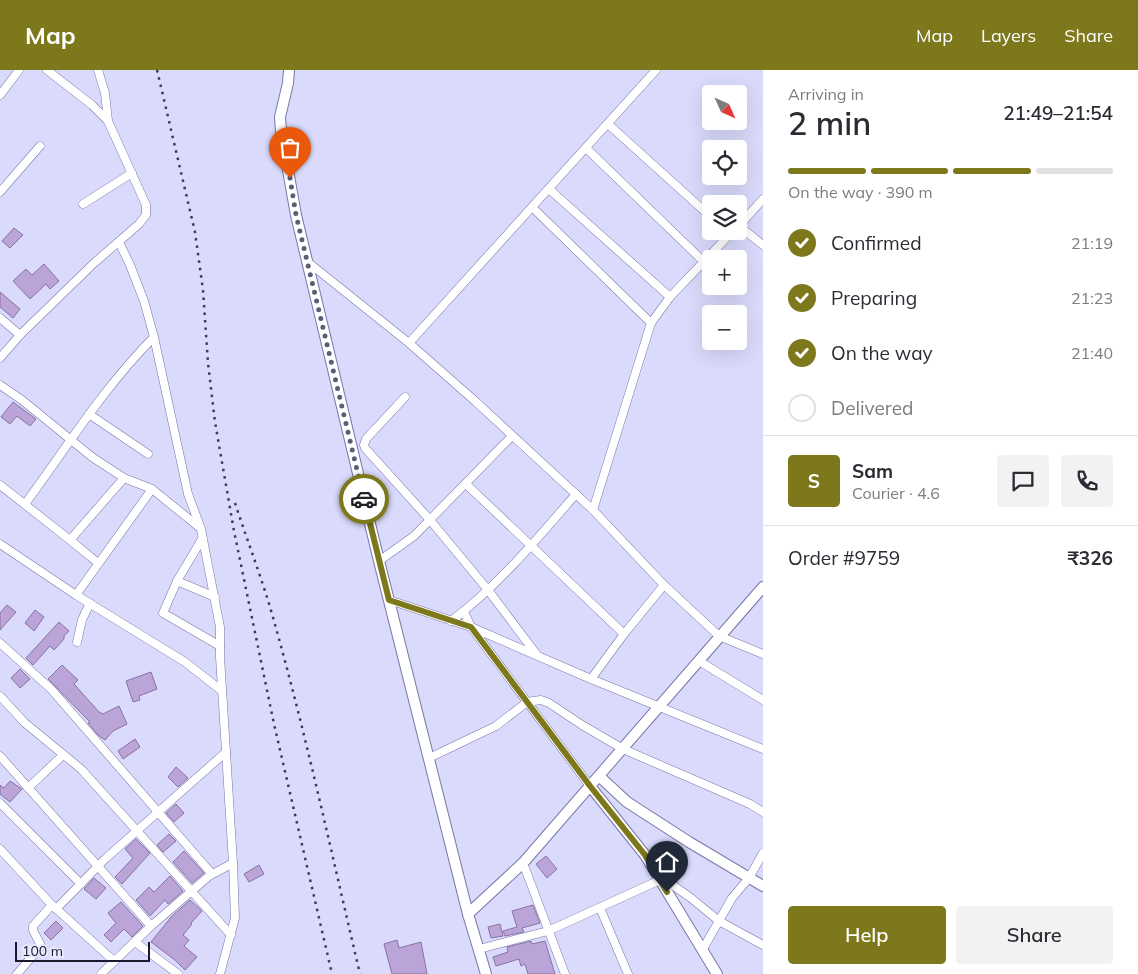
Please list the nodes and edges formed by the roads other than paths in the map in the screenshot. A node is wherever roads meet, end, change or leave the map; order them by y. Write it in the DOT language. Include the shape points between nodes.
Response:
graph roads {
  1 [pos="19,70"];
  2 [pos="47,70"];
  3 [pos="98,70"];
  4 [pos="288,70"];
  5 [pos="656,70"];
  6 [pos="0,95"];
  7 [pos="108,121"];
  8 [pos="608,124"];
  9 [pos="40,146"];
  10 [pos="586,148"];
  11 [pos="132,173"];
  12 [pos="549,189"];
  13 [pos="0,192"];
  14 [pos="763,199"];
  15 [pos="83,204"];
  16 [pos="532,208"];
  17 [pos="702,209"];
  18 [pos="747,217"];
  19 [pos="747,232"];
  20 [pos="723,240"];
  21 [pos="119,242"];
  22 [pos="763,245"];
  23 [pos="713,250"];
  24 [pos="702,260"];
  25 [pos="702,262"];
  26 [pos="309,264"];
  27 [pos="670,298"];
  28 [pos="0,318"];
  29 [pos="651,323"];
  30 [pos="20,335"];
  31 [pos="154,337"];
  32 [pos="409,343"];
  33 [pos="0,358"];
  34 [pos="0,385"];
  35 [pos="405,397"];
  36 [pos="89,414"];
  37 [pos="512,436"];
  38 [pos="72,440"];
  39 [pos="148,454"];
  40 [pos="124,478"];
  41 [pos="466,484"];
  42 [pos="0,485"];
  43 [pos="152,489"];
  44 [pos="576,494"];
  45 [pos="25,504"];
  46 [pos="593,510"];
  47 [pos="430,520"];
  48 [pos="201,528"];
  49 [pos="202,539"];
  50 [pos="70,540"];
  51 [pos="0,544"];
  52 [pos="531,547"];
  53 [pos="379,562"];
  54 [pos="98,563"];
  55 [pos="177,581"];
  56 [pos="664,585"];
  57 [pos="763,587"];
  58 [pos="488,590"];
  59 [pos="76,595"];
  60 [pos="215,597"];
  61 [pos="389,600"];
  62 [pos="90,603"];
  63 [pos="464,612"];
  64 [pos="451,621"];
  65 [pos="471,627"];
  66 [pos="624,634"];
  67 [pos="719,636"];
  68 [pos="77,642"];
  69 [pos="0,643"];
  70 [pos="220,646"];
  71 [pos="763,654"];
  72 [pos="538,656"];
  73 [pos="699,661"];
  74 [pos="591,679"];
  75 [pos="222,691"];
  76 [pos="0,696"];
  77 [pos="763,700"];
  78 [pos="527,702"];
  79 [pos="659,706"];
  80 [pos="623,749"];
  81 [pos="763,749"];
  82 [pos="226,752"];
  83 [pos="63,755"];
  84 [pos="0,756"];
  85 [pos="429,758"];
  86 [pos="599,776"];
  87 [pos="590,786"];
  88 [pos="28,788"];
  89 [pos="0,803"];
  90 [pos="159,812"];
  91 [pos="763,812"];
  92 [pos="137,831"];
  93 [pos="0,850"];
  94 [pos="763,853"];
  95 [pos="233,863"];
  96 [pos="523,863"];
  97 [pos="97,867"];
  98 [pos="212,874"];
  99 [pos="748,878"];
  100 [pos="660,880"];
  101 [pos="80,884"];
  102 [pos="763,886"];
  103 [pos="191,891"];
  104 [pos="54,907"];
  105 [pos="600,908"];
  106 [pos="468,914"];
  107 [pos="720,921"];
  108 [pos="151,926"];
  109 [pos="548,930"];
  110 [pos="230,935"];
  111 [pos="135,942"];
  112 [pos="763,945"];
  113 [pos="479,949"];
  114 [pos="703,949"];
  115 [pos="114,960"];
  116 [pos="17,974"];
  117 [pos="101,974"];
  118 [pos="178,974"];
  119 [pos="220,974"];
  120 [pos="486,974"];
  121 [pos="565,974"];
  122 [pos="628,974"];
  123 [pos="717,974"];
  1 -- 6 [label="street"];
  2 -- 7 [label="street" via="92,104"];
  3 -- 7 [label="street"];
  4 -- 26 [label="street" via="280,117 281,131 296,215"];
  5 -- 8 [label="street"];
  7 -- 11 [label="street"];
  8 -- 10 [label="street"];
  8 -- 17 [label="street"];
  9 -- 13 [label="street"];
  10 -- 12 [label="street"];
  10 -- 24 [label="street"];
  11 -- 15 [label="street"];
  11 -- 21 [label="street" via="146,205 146,215"];
  12 -- 16 [label="street"];
  12 -- 27 [label="street"];
  14 -- 18 [label="street"];
  16 -- 29 [label="street"];
  16 -- 32 [label="street"];
  19 -- 22 [label="street"];
  20 -- 23 [label="street"];
  21 -- 30 [label="street"];
  21 -- 31 [label="street" via="144,301"];
  25 -- 27 [label="street"];
  26 -- 32 [label="street"];
  26 -- 53 [label="street"];
  27 -- 29 [label="street"];
  28 -- 30 [label="street"];
  29 -- 46 [label="street"];
  30 -- 33 [label="street"];
  31 -- 36 [label="street"];
  31 -- 48 [label="street" via="188,494"];
  32 -- 37 [label="street"];
  34 -- 38 [label="street"];
  35 -- 47 [label="street" via="364,444"];
  36 -- 38 [label="street"];
  36 -- 39 [label="street"];
  37 -- 41 [label="street"];
  37 -- 44 [label="street"];
  38 -- 40 [label="street"];
  38 -- 45 [label="street"];
  40 -- 43 [label="street"];
  40 -- 50 [label="street"];
  41 -- 47 [label="street"];
  41 -- 52 [label="street"];
  42 -- 45 [label="street"];
  43 -- 48 [label="street"];
  43 -- 54 [label="street"];
  44 -- 46 [label="street"];
  44 -- 52 [label="street"];
  45 -- 50 [label="street"];
  46 -- 56 [label="street"];
  47 -- 53 [label="street"];
  47 -- 58 [label="street"];
  48 -- 49 [label="street"];
  49 -- 55 [label="street"];
  49 -- 60 [label="street"];
  50 -- 54 [label="street"];
  51 -- 59 [label="street"];
  52 -- 58 [label="street"];
  52 -- 66 [label="street"];
  53 -- 61 [label="street"];
  54 -- 59 [label="street"];
  55 -- 60 [label="street"];
  55 -- 70 [label="street" via="163,613"];
  56 -- 66 [label="street"];
  56 -- 67 [label="street"];
  57 -- 67 [label="street"];
  58 -- 63 [label="street"];
  58 -- 72 [label="street"];
  59 -- 62 [label="street"];
  60 -- 70 [label="street"];
  61 -- 64 [label="street"];
  61 -- 85 [label="street"];
  62 -- 68 [label="street"];
  62 -- 75 [label="street" via="185,662"];
  63 -- 64 [label="street"];
  63 -- 65 [label="street"];
  64 -- 65 [label="street"];
  65 -- 72 [label="street"];
  65 -- 78 [label="street"];
  66 -- 74 [label="street"];
  67 -- 71 [label="street"];
  67 -- 73 [label="street"];
  69 -- 90 [label="street" via="51,689"];
  70 -- 75 [label="street"];
  72 -- 74 [label="street"];
  73 -- 77 [label="street"];
  73 -- 79 [label="street"];
  74 -- 79 [label="street"];
  75 -- 82 [label="street"];
  76 -- 83 [label="street" via="25,723"];
  78 -- 80 [label="street" via="541,700 549,703"];
  78 -- 85 [label="street" via="496,726"];
  78 -- 87 [label="street"];
  79 -- 80 [label="street"];
  79 -- 81 [label="street"];
  80 -- 86 [label="street"];
  80 -- 91 [label="street"];
  82 -- 90 [label="street"];
  82 -- 95 [label="street"];
  83 -- 88 [label="street"];
  83 -- 92 [label="street"];
  84 -- 88 [label="street"];
  85 -- 106 [label="street"];
  86 -- 87 [label="street"];
  86 -- 99 [label="street" via="628,802"];
  87 -- 96 [label="street"];
  87 -- 100 [label="street" via="645,855"];
  88 -- 97 [label="street"];
  89 -- 101 [label="street"];
  90 -- 92 [label="street"];
  90 -- 98 [label="street"];
  92 -- 97 [label="street"];
  92 -- 103 [label="street"];
  93 -- 104 [label="street"];
  94 -- 99 [label="street"];
  95 -- 98 [label="street"];
  95 -- 110 [label="street" via="235,918"];
  96 -- 106 [label="street"];
  96 -- 109 [label="street"];
  97 -- 101 [label="street"];
  97 -- 108 [label="street"];
  98 -- 103 [label="street"];
  99 -- 102 [label="street"];
  99 -- 107 [label="street"];
  100 -- 105 [label="street"];
  100 -- 107 [label="street" via="668,881"];
  100 -- 114 [label="street"];
  101 -- 104 [label="street"];
  103 -- 108 [label="street"];
  103 -- 110 [label="street"];
  104 -- 115 [label="street"];
  104 -- 116 [label="street" via="33,926 42,946"];
  105 -- 109 [label="street"];
  105 -- 122 [label="street"];
  106 -- 113 [label="street"];
  107 -- 112 [label="street"];
  107 -- 114 [label="street"];
  108 -- 111 [label="street"];
  109 -- 113 [label="street"];
  109 -- 121 [label="street"];
  110 -- 119 [label="street"];
  111 -- 115 [label="street"];
  111 -- 118 [label="street"];
  113 -- 120 [label="street"];
  114 -- 123 [label="street"];
  115 -- 117 [label="street"];
}
